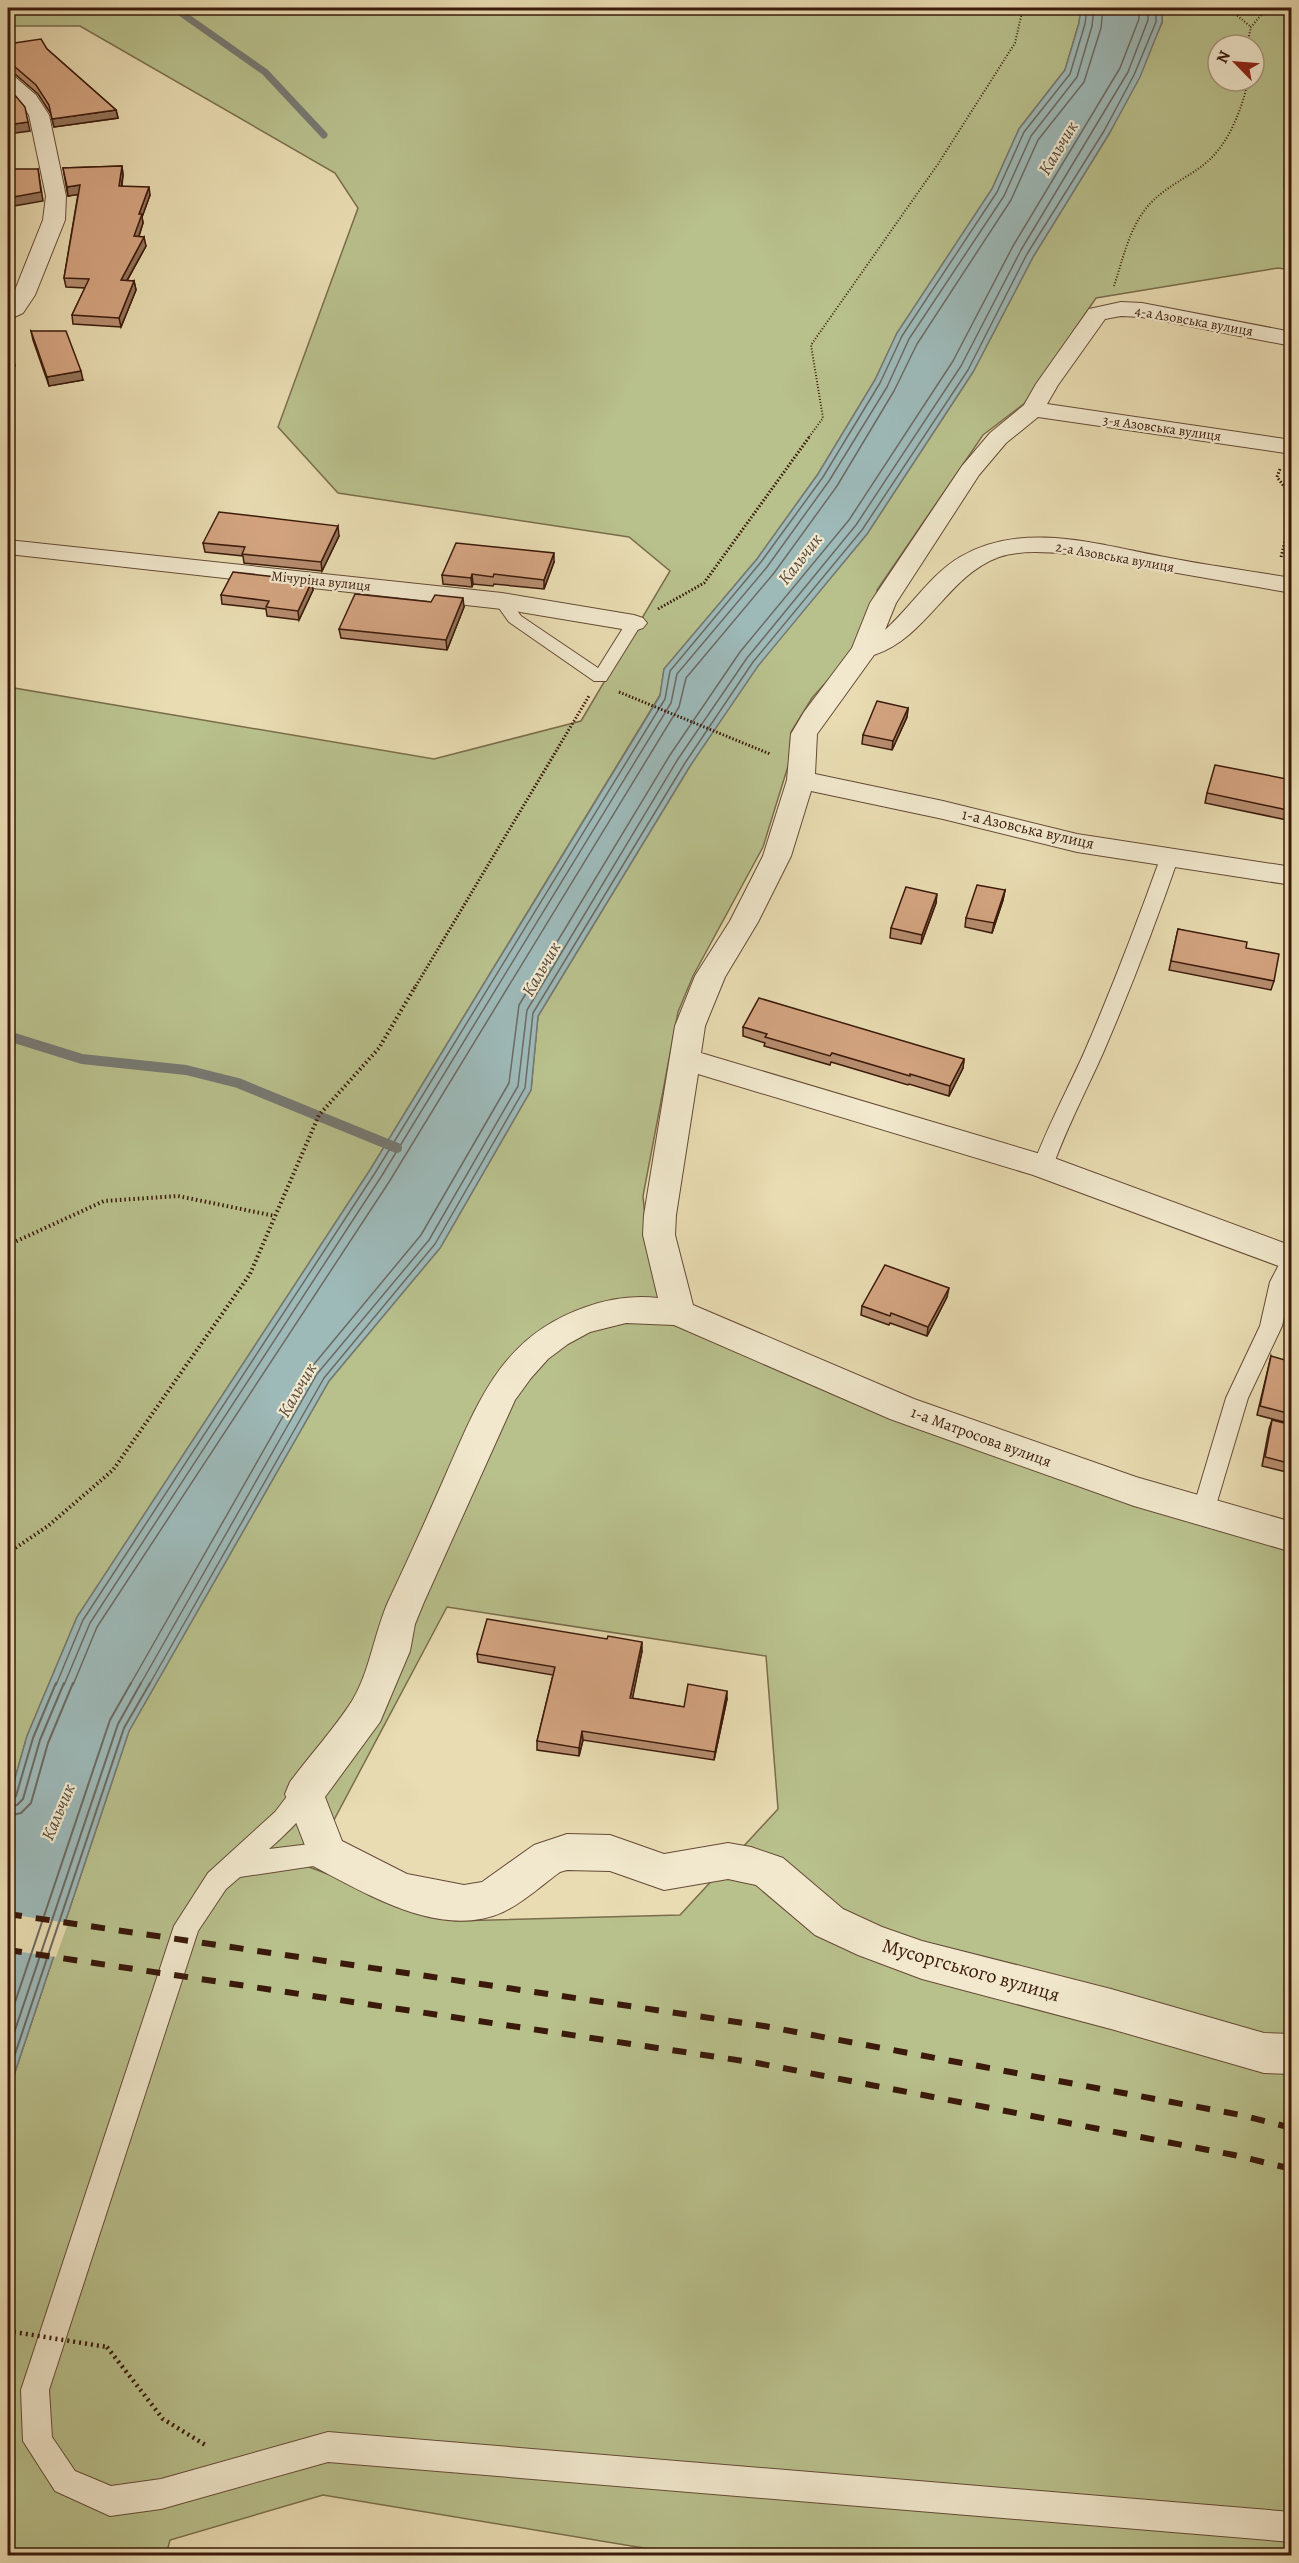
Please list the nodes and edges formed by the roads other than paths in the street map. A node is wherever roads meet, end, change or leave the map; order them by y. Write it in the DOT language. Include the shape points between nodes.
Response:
graph roads {
  1 [pos="8,81"];
  2 [pos="8,313"];
  3 [pos="1292,339"];
  4 [pos="1033,409"];
  5 [pos="1292,447"];
  6 [pos="8,547"];
  7 [pos="1283,585"];
  8 [pos="502,601"];
  9 [pos="634,623"];
  10 [pos="866,649"];
  11 [pos="801,773"];
  12 [pos="1170,856"];
  13 [pos="1292,876"];
  14 [pos="683,1059"];
  15 [pos="1043,1166"];
  16 [pos="1292,1259"];
  17 [pos="678,1313"];
  18 [pos="1203,1512"];
  19 [pos="1292,1537"];
  20 [pos="304,1794"];
  21 [pos="327,1853"];
  22 [pos="233,1866"];
  23 [pos="1292,2054"];
  24 [pos="1292,2527"];
  1 -- 2 [label="street" via="29,99 39,115 56,196 54,220 24,295"];
  3 -- 4 [label="street, 4-а Азовська вулиця" via="1142,310 1104,312 1053,376"];
  4 -- 5 [label="street, 3-я Азовська вулиця"];
  4 -- 10 [label="street" via="998,438 970,471 883,603"];
  6 -- 8 [label="street, Мічуріна вулиця"];
  7 -- 10 [label="street, 2-а Азовська вулиця" via="1058,546 1009,547 983,554 966,564 889,639"];
  8 -- 9 [label="street, Мічуріна вулиця"];
  8 -- 9 [label="lane" via="515,619 600,677"];
  10 -- 11 [label="street" via="804,734"];
  11 -- 12 [label="street, 1-а Азовська вулиця" via="1077,843"];
  11 -- 14 [label="street" via="777,856 744,922 710,976 690,1026"];
  12 -- 13 [label="street, 1-а Азовська вулиця"];
  12 -- 15 [label="lane" via="1134,959"];
  14 -- 15 [label="street"];
  14 -- 17 [label="street" via="659,1234"];
  15 -- 16 [label="street"];
  16 -- 18 [label="lane" via="1281,1282 1270,1326 1237,1398"];
  17 -- 18 [label="street, 1-а Матросова вулиця" via="902,1409 1068,1469"];
  17 -- 20 [label="street, 1-а Матросова вулиця" via="655,1308 602,1314 554,1335 528,1357 503,1390 484,1430 406,1602 367,1710"];
  18 -- 19 [label="street, 1-а Матросова вулиця"];
  20 -- 21 [label="street"];
  20 -- 22 [label="lane" via="284,1820"];
  21 -- 22 [label="lane"];
  21 -- 23 [label="street, Мусоргського вулиця" via="401,1891 464,1904 491,1898 548,1858 567,1852 610,1853 664,1872 728,1861 751,1865 769,1871 830,1922 922,1960 1264,2053"];
  22 -- 24 [label="lane" via="217,1881 187,1926 35,2390 38,2441 65,2481 110,2501 161,2494 328,2447"];
}
